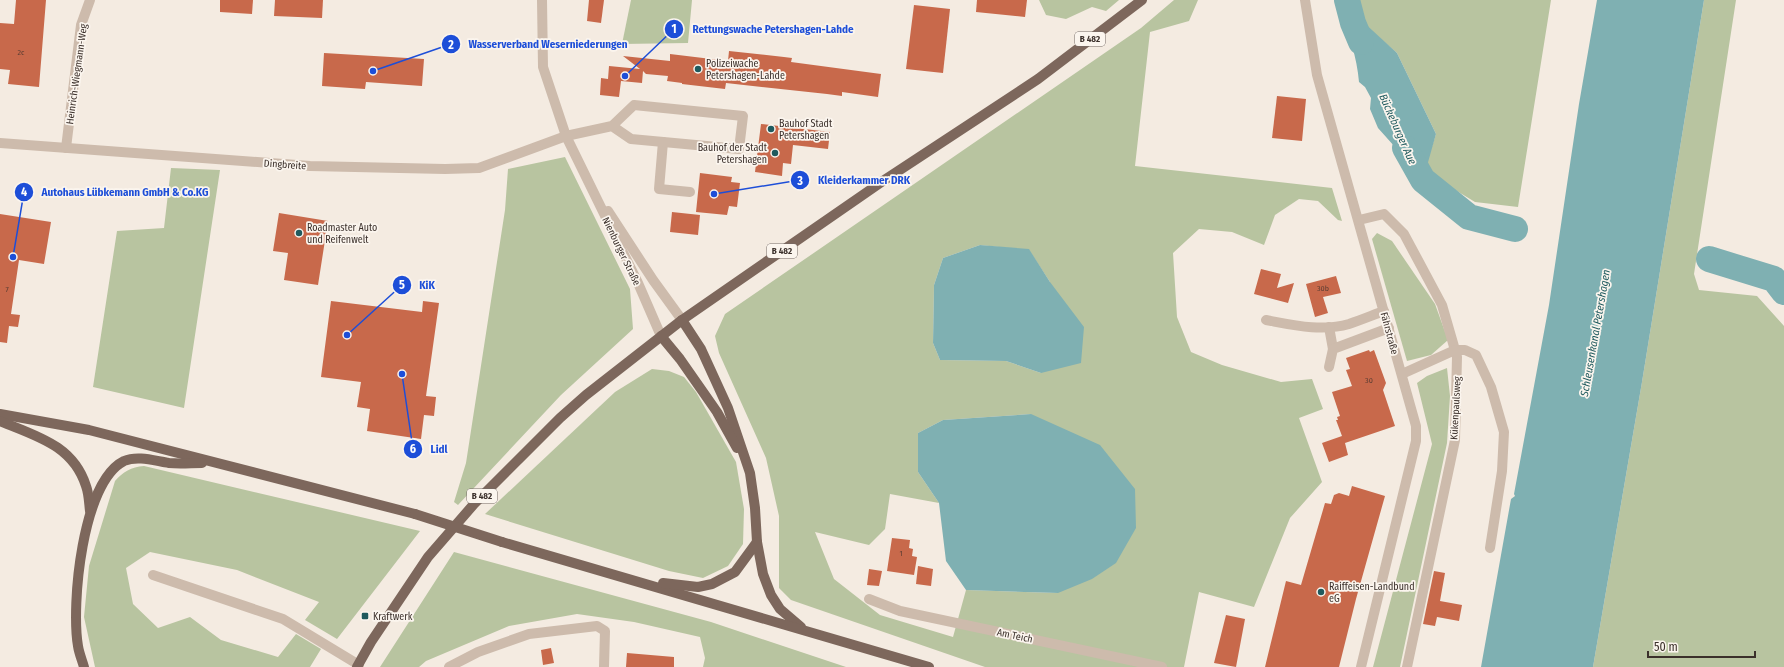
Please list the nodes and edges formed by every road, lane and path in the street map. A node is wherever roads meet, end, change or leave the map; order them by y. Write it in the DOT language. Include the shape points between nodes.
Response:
graph roads {
  1 [pos="90,0"];
  2 [pos="542,0"];
  3 [pos="1142,0"];
  4 [pos="1306,0"];
  5 [pos="612,126"];
  6 [pos="566,136"];
  7 [pos="663,142"];
  8 [pos="0,143"];
  9 [pos="66,148"];
  10 [pos="580,167"];
  11 [pos="690,192"];
  12 [pos="1359,220"];
  13 [pos="1384,311"];
  14 [pos="682,320"];
  15 [pos="1266,320"];
  16 [pos="1329,327"];
  17 [pos="1389,328"];
  18 [pos="661,336"];
  19 [pos="1333,349"];
  20 [pos="1455,350"];
  21 [pos="1329,367"];
  22 [pos="1402,374"];
  23 [pos="0,414"];
  24 [pos="0,421"];
  25 [pos="218,463"];
  26 [pos="750,473"];
  27 [pos="90,511"];
  28 [pos="757,542"];
  29 [pos="1490,548"];
  30 [pos="153,575"];
  31 [pos="627,578"];
  32 [pos="869,599"];
  33 [pos="804,630"];
  34 [pos="358,666"];
  35 [pos="84,667"];
  36 [pos="449,667"];
  37 [pos="604,667"];
  38 [pos="929,667"];
  39 [pos="1162,667"];
  40 [pos="1361,667"];
  41 [pos="1407,667"];
  1 -- 9 [label="street, Heinrich-Wiegmann-Weg" via="81,25"];
  2 -- 6 [label="street, Nienburger Straße" via="543,67"];
  3 -- 14 [label="main road, B 482" via="1038,78"];
  4 -- 12 [label="street, Fährstraße" via="1317,75"];
  5 -- 6 [label="street, Dingbreite"];
  5 -- 7 [label="street" via="631,139"];
  5 -- 7 [label="street" via="634,105 743,116 739,149"];
  6 -- 9 [label="street, Dingbreite" via="478,168 445,169 310,166"];
  6 -- 10 [label="street, Nienburger Straße"];
  7 -- 11 [label="street" via="659,189"];
  8 -- 9 [label="street, Dingbreite"];
  10 -- 14 [label="street, Nienburger Straße"];
  10 -- 18 [label="street, Nienburger Straße" via="638,283"];
  12 -- 13 [label="street, Fährstraße"];
  12 -- 20 [label="street, Kükenpaulsweg" via="1384,214 1404,234 1442,305"];
  13 -- 16 [label="street" via="1348,324"];
  13 -- 17 [label="street, Fährstraße"];
  14 -- 18 [label="main road, B 482"];
  14 -- 26 [label="main road" via="701,349 728,408"];
  15 -- 16 [label="street" via="1296,326"];
  16 -- 19 [label="street"];
  17 -- 19 [label="street"];
  17 -- 22 [label="street, Fährstraße"];
  18 -- 26 [label="main road" via="717,412"];
  18 -- 34 [label="main road, B 482" via="560,418 474,504 428,557 371,642"];
  19 -- 21 [label="street"];
  20 -- 22 [label="street"];
  20 -- 29 [label="street" via="1465,350 1476,355 1491,387 1504,432 1502,471"];
  20 -- 41 [label="street, Kükenpaulsweg" via="1455,440"];
  22 -- 40 [label="street, Fährstraße" via="1416,426 1416,441"];
  23 -- 25 [label="main road" via="89,430"];
  24 -- 27 [label="main road" via="56,445 70,457 79,469 86,486"];
  25 -- 27 [label="main road" via="170,463 139,458 125,461 114,467"];
  25 -- 31 [label="main road, bridge" via="415,514"];
  26 -- 28 [label="main road"];
  27 -- 35 [label="main road" via="76,590 78,646"];
  28 -- 31 [label="main road" via="736,572 698,588"];
  28 -- 33 [label="main road" via="763,574 771,595 780,609"];
  30 -- 34 [label="street" via="283,619"];
  31 -- 33 [label="main road"];
  32 -- 39 [label="street, Am Teich" via="900,611"];
  33 -- 38 [label="main road"];
  36 -- 37 [label="street" via="478,652 529,634 598,626 605,631"];
}
